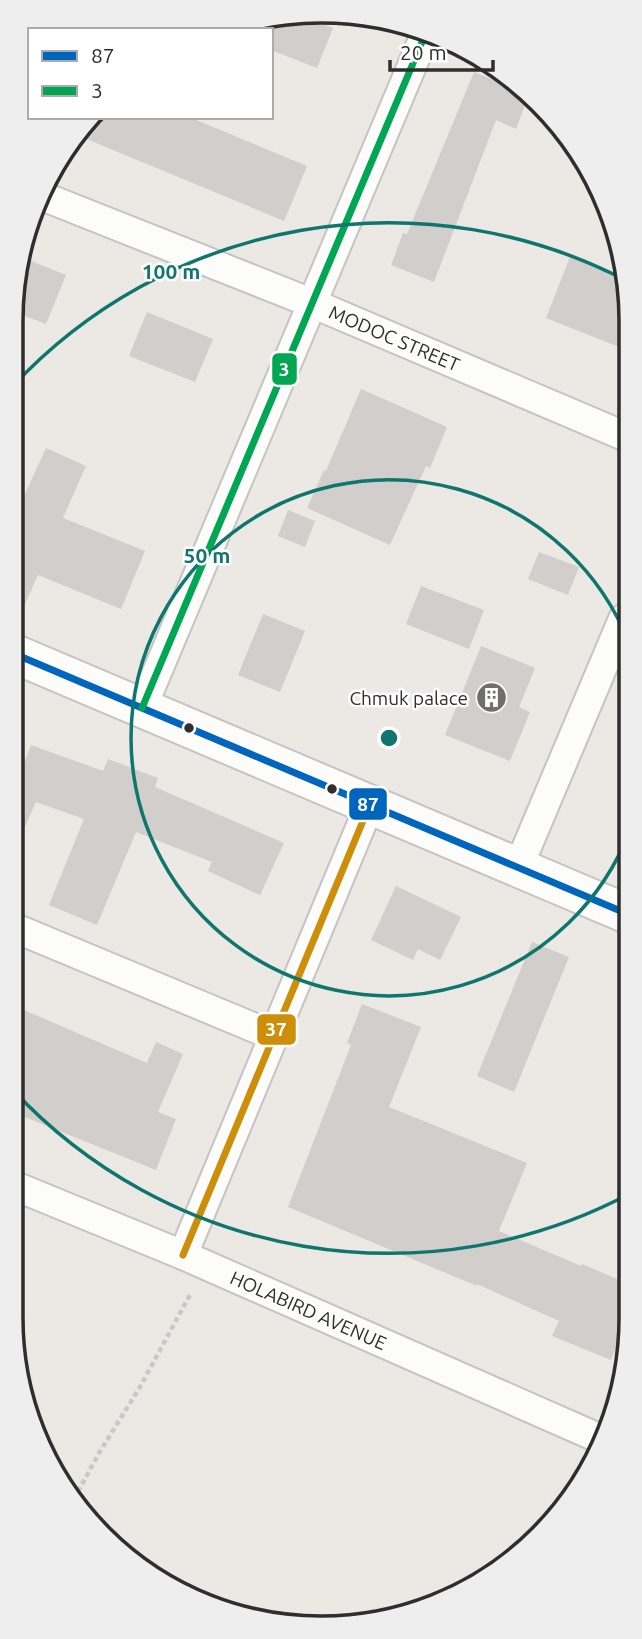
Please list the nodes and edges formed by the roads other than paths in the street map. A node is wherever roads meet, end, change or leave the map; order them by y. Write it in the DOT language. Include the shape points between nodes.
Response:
graph roads {
  1 [pos="423,41"];
  2 [pos="49,198"];
  3 [pos="314,304"];
  4 [pos="619,435"];
  5 [pos="619,632"];
  6 [pos="23,658"];
  7 [pos="142,708"];
  8 [pos="370,804"];
  9 [pos="518,868"];
  10 [pos="619,910"];
  11 [pos="23,931"];
  12 [pos="274,1036"];
  13 [pos="23,1189"];
  14 [pos="194,1260"];
  15 [pos="595,1436"];
  1 -- 3 [label="street"];
  2 -- 3 [label="street, MODOC STREET"];
  3 -- 4 [label="street, MODOC STREET"];
  3 -- 7 [label="street"];
  5 -- 9 [label="street"];
  6 -- 7 [label="street"];
  7 -- 8 [label="street"];
  8 -- 9 [label="street"];
  8 -- 12 [label="street"];
  9 -- 10 [label="street"];
  11 -- 12 [label="street"];
  12 -- 14 [label="street"];
  13 -- 14 [label="street, HOLABIRD AVENUE"];
  14 -- 15 [label="street, HOLABIRD AVENUE"];
}
